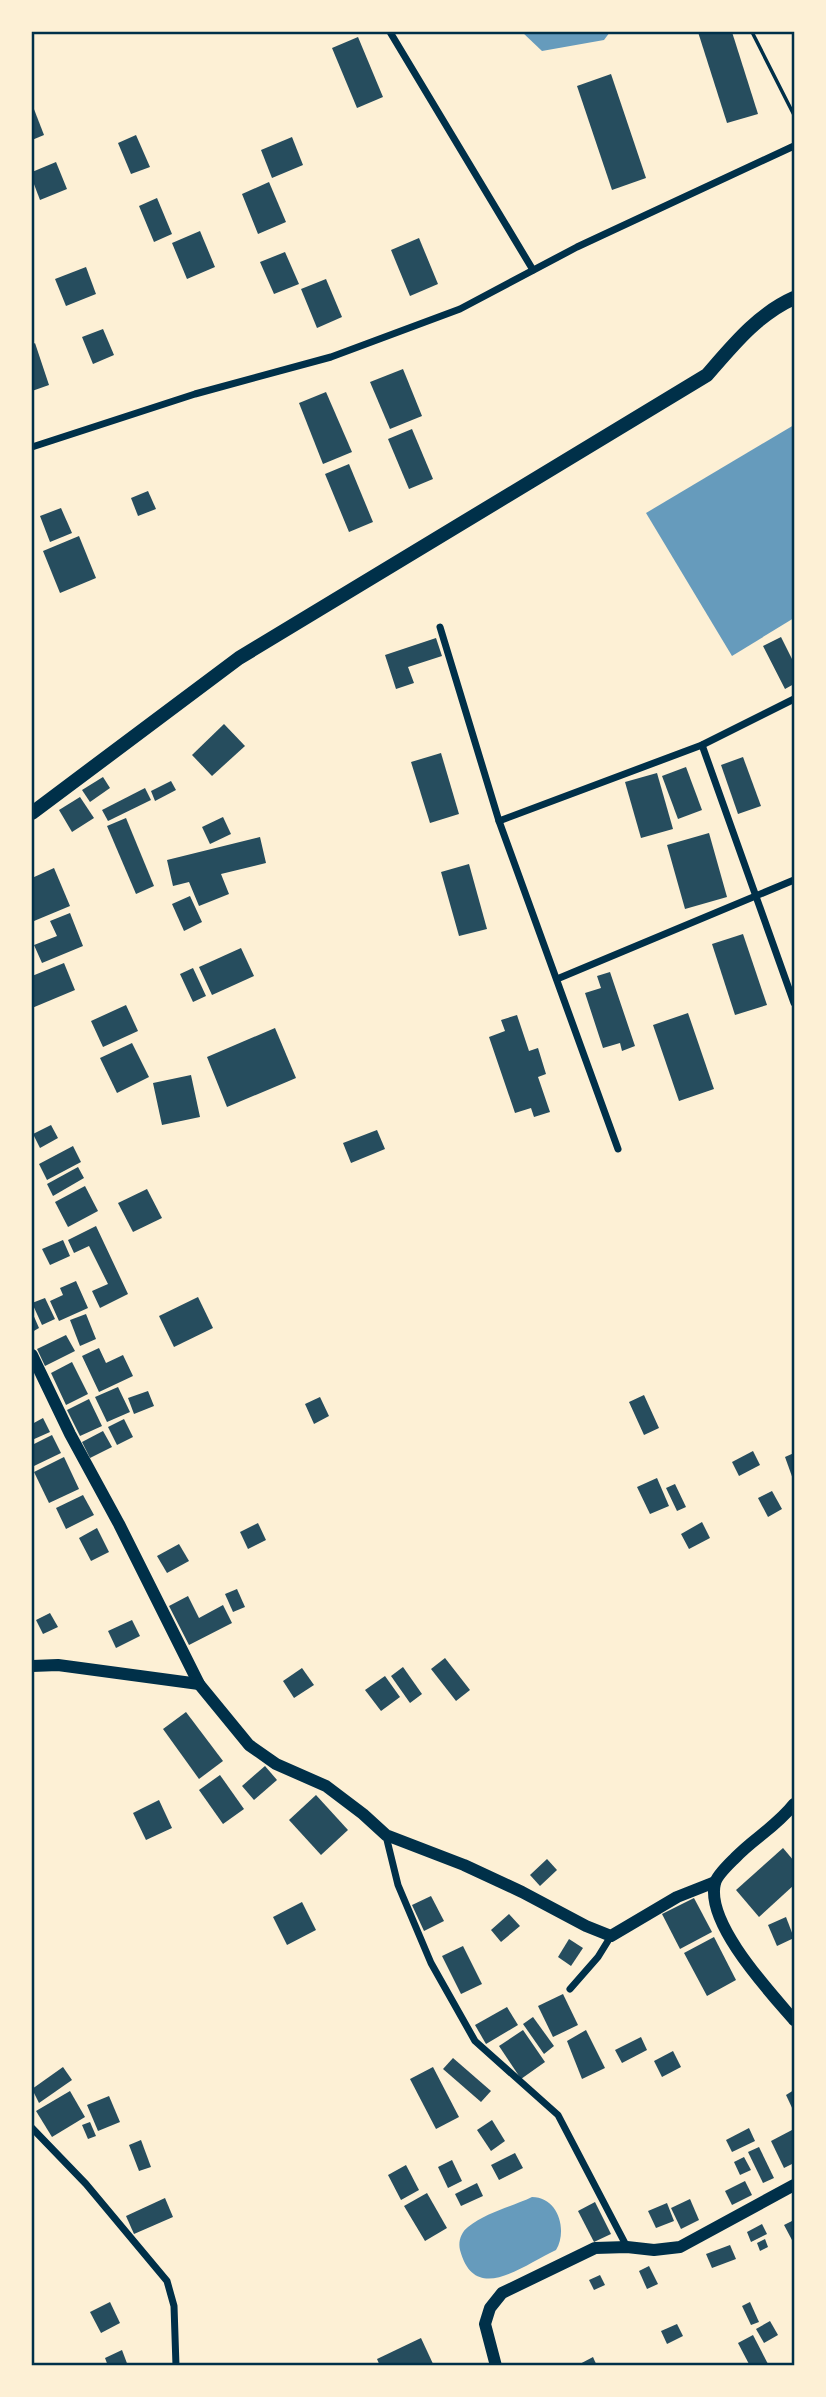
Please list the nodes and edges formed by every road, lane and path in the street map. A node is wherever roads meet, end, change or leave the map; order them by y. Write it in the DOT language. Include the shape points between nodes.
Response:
graph roads {
  1 [pos="390,32"];
  2 [pos="752,32"];
  3 [pos="794,115"];
  4 [pos="794,146"];
  5 [pos="533,270"];
  6 [pos="794,298"];
  7 [pos="32,447"];
  8 [pos="440,627"];
  9 [pos="794,699"];
  10 [pos="702,745"];
  11 [pos="32,813"];
  12 [pos="499,821"];
  13 [pos="794,880"];
  14 [pos="558,979"];
  15 [pos="794,1003"];
  16 [pos="618,1149"];
  17 [pos="32,1355"];
  18 [pos="32,1666"];
  19 [pos="199,1685"];
  20 [pos="794,1804"];
  21 [pos="386,1835"];
  22 [pos="715,1882"];
  23 [pos="611,1936"];
  24 [pos="570,1989"];
  25 [pos="794,2020"];
  26 [pos="32,2128"];
  27 [pos="794,2185"];
  28 [pos="627,2247"];
  29 [pos="176,2365"];
  30 [pos="496,2365"];
  1 -- 5 [label="street"];
  2 -- 3 [label="path"];
  4 -- 5 [label="street"];
  5 -- 7 [label="street" via="460,309 331,357 194,394"];
  6 -- 11 [label="main road" via="775,307 737,339 707,375 239,658"];
  8 -- 12 [label="street"];
  9 -- 10 [label="street"];
  10 -- 12 [label="street"];
  10 -- 15 [label="street"];
  12 -- 14 [label="street"];
  13 -- 14 [label="street"];
  14 -- 16 [label="street"];
  17 -- 19 [label="street"];
  18 -- 19 [label="street" via="58,1665"];
  19 -- 21 [label="street" via="249,1745 326,1786"];
  20 -- 22 [label="street" via="782,1820 736,1856"];
  21 -- 23 [label="street" via="464,1865"];
  21 -- 28 [label="street" via="398,1885 431,1963 475,2041 558,2115"];
  22 -- 23 [label="street" via="677,1897"];
  22 -- 25 [label="street" via="715,1899 728,1936"];
  23 -- 24 [label="street"];
  26 -- 29 [label="street" via="167,2281 173,2293"];
  27 -- 28 [label="street" via="680,2247"];
  28 -- 30 [label="street" via="595,2248 502,2293 485,2324"];
}
